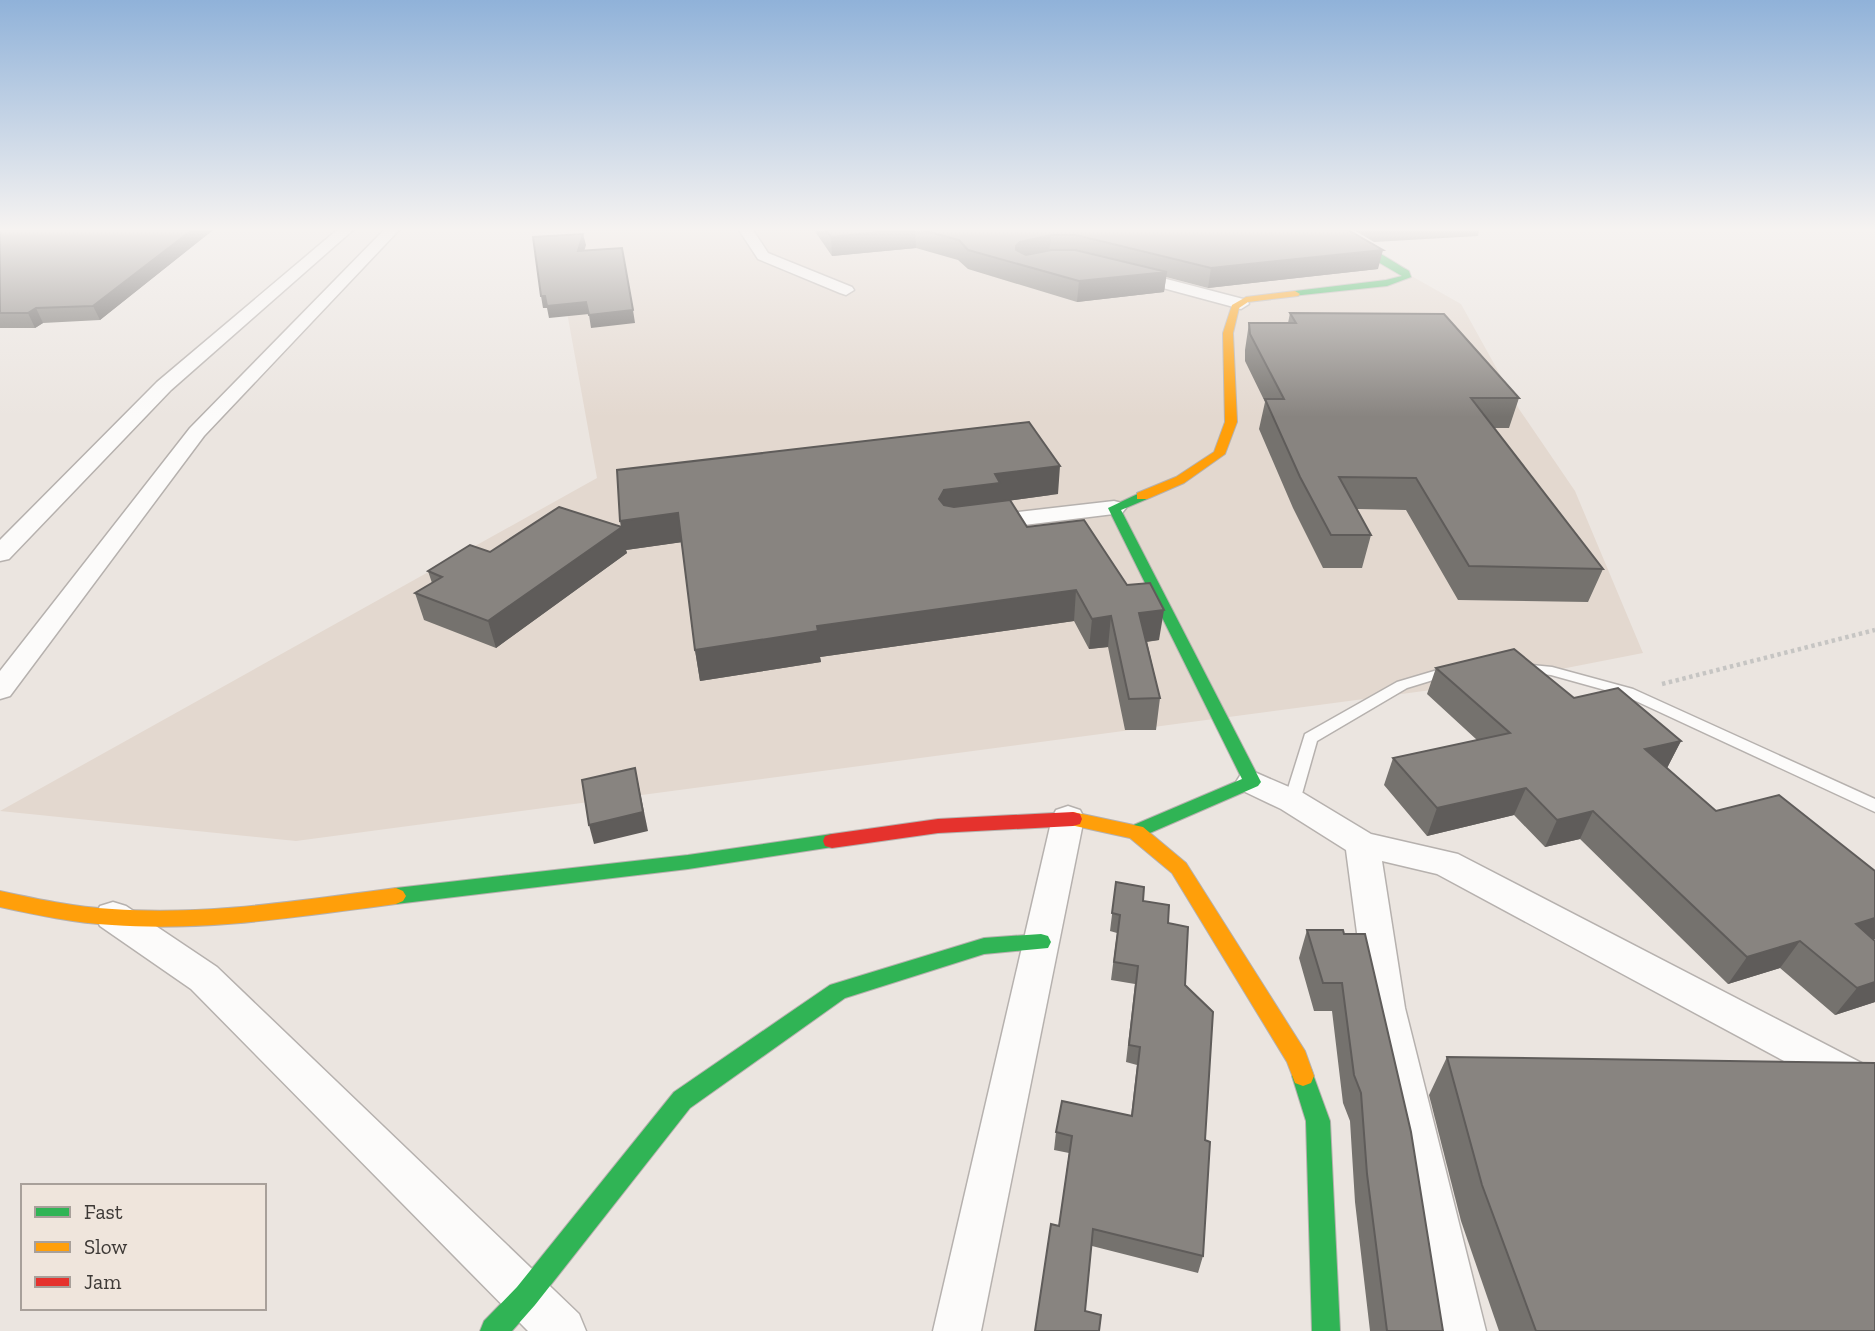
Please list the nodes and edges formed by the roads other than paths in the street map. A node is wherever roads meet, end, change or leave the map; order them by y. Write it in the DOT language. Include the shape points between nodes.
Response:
graph roads {
  1 [pos="273,292"];
  2 [pos="333,292"];
  3 [pos="1195,292"];
  4 [pos="1311,292"];
  5 [pos="1241,304"];
  6 [pos="1114,508"];
  7 [pos="966,524"];
  8 [pos="0,554"];
  9 [pos="1461,666"];
  10 [pos="1512,667"];
  11 [pos="0,690"];
  12 [pos="1251,782"];
  13 [pos="1292,801"];
  14 [pos="1875,806"];
  15 [pos="1068,818"];
  16 [pos="1136,832"];
  17 [pos="1362,844"];
  18 [pos="0,899"];
  19 [pos="113,916"];
  20 [pos="1041,942"];
  21 [pos="1875,1091"];
  22 [pos="526,1296"];
  23 [pos="494,1331"];
  24 [pos="562,1331"];
  25 [pos="957,1331"];
  26 [pos="1326,1331"];
  27 [pos="1462,1331"];
  1 -- 8 [label="street" via="163,386"];
  2 -- 11 [label="street" via="197,432"];
  3 -- 5 [label="street"];
  4 -- 5 [label="street"];
  5 -- 6 [label="street" via="1228,333 1231,422 1219,454 1180,480"];
  6 -- 7 [label="street"];
  6 -- 12 [label="street"];
  9 -- 13 [label="lane" via="1402,685 1310,738"];
  10 -- 14 [label="lane" via="1552,671 1628,692"];
  12 -- 13 [label="street"];
  12 -- 16 [label="street"];
  13 -- 17 [label="street"];
  15 -- 16 [label="street"];
  15 -- 19 [label="street" via="938,826 688,862 219,917"];
  15 -- 20 [label="street"];
  16 -- 26 [label="street" via="1179,868 1297,1058 1318,1121"];
  17 -- 21 [label="street" via="1446,863"];
  17 -- 27 [label="street" via="1386,1008"];
  18 -- 19 [label="street"];
  19 -- 22 [label="street" via="204,978"];
  20 -- 22 [label="street" via="984,946 838,991 682,1100"];
  20 -- 25 [label="street"];
  22 -- 23 [label="street"];
  22 -- 24 [label="street"];
}
